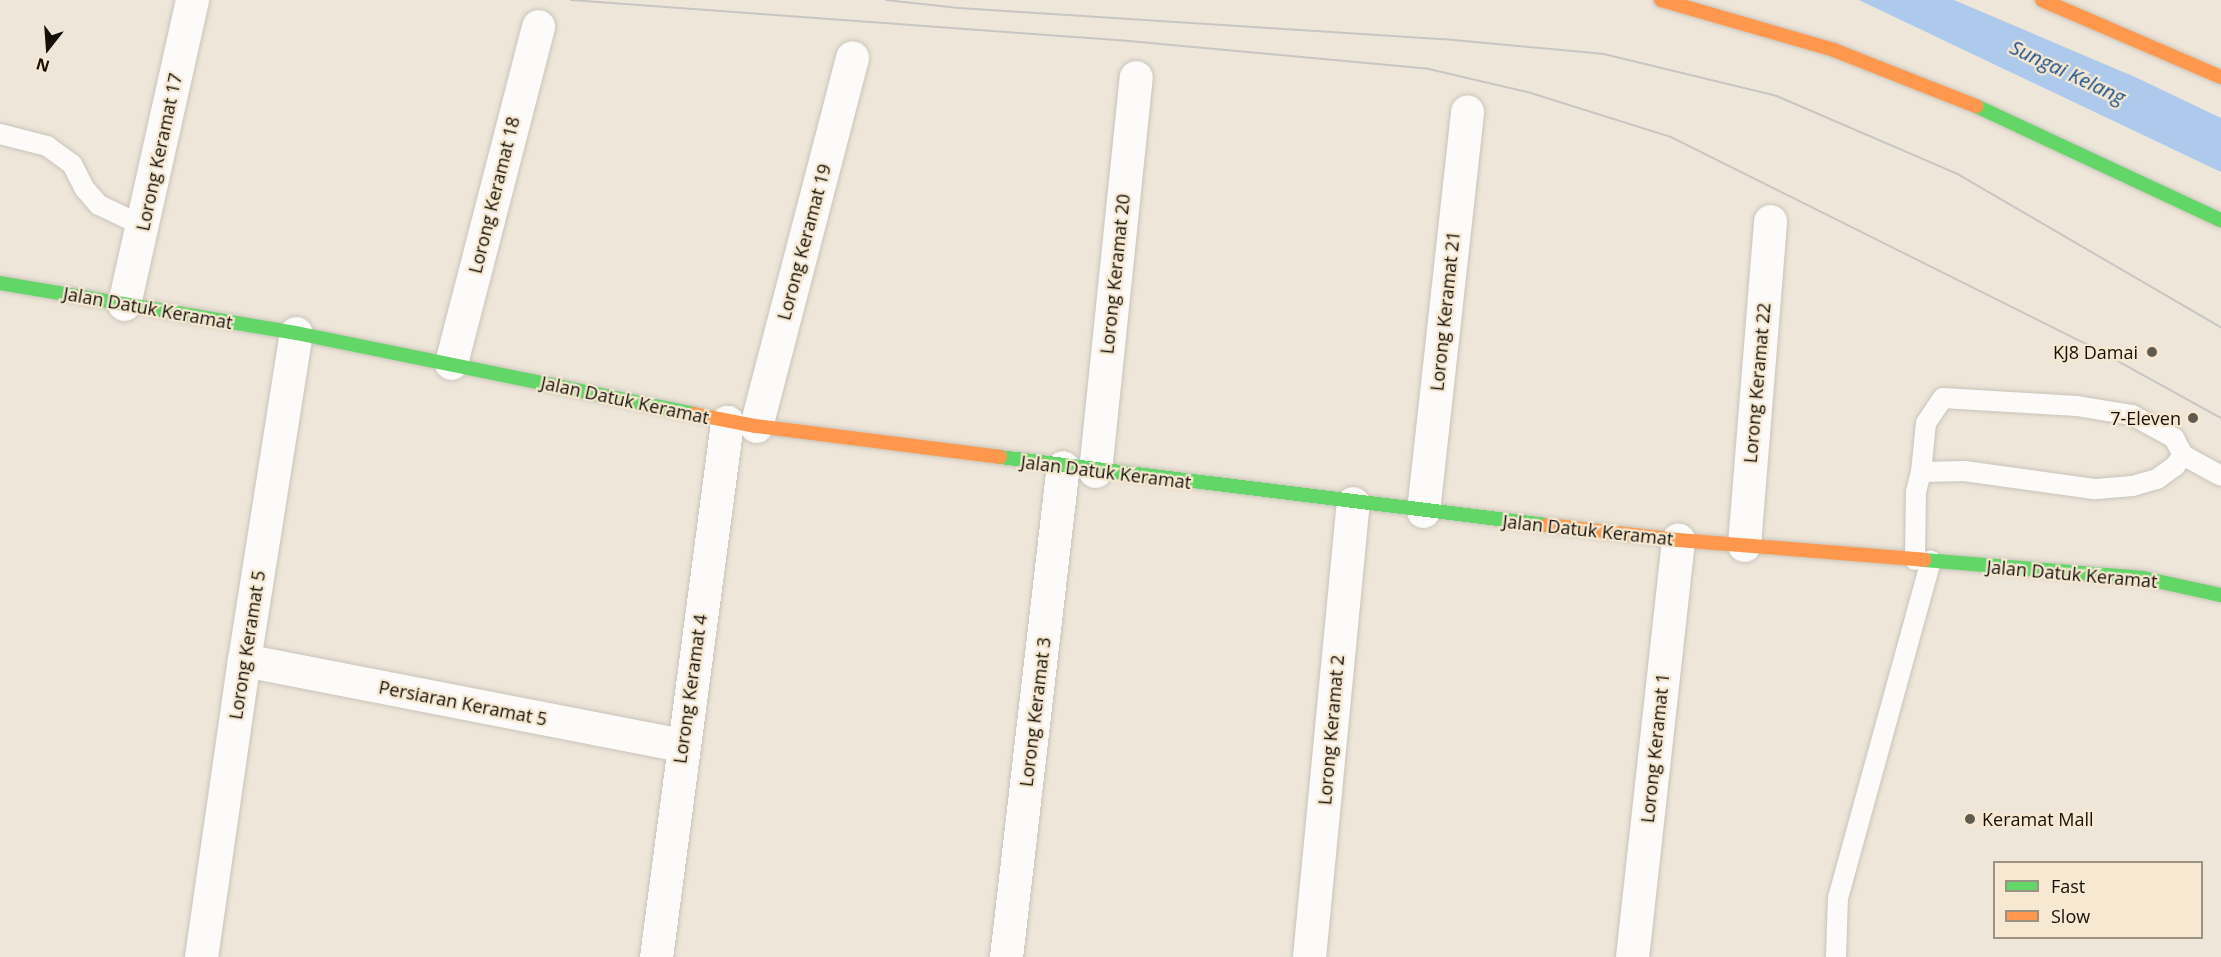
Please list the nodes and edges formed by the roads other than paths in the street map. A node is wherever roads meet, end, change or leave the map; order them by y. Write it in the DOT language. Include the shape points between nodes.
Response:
graph roads {
  1 [pos="192,0"];
  2 [pos="1661,0"];
  3 [pos="2042,0"];
  4 [pos="537,26"];
  5 [pos="852,57"];
  6 [pos="1136,77"];
  7 [pos="2221,77"];
  8 [pos="1467,111"];
  9 [pos="0,135"];
  10 [pos="2221,220"];
  11 [pos="1770,221"];
  12 [pos="143,226"];
  13 [pos="0,283"];
  14 [pos="124,304"];
  15 [pos="296,333"];
  16 [pos="451,363"];
  17 [pos="741,424"];
  18 [pos="2183,455"];
  19 [pos="1063,467"];
  20 [pos="1095,471"];
  21 [pos="1921,472"];
  22 [pos="2221,476"];
  23 [pos="1353,503"];
  24 [pos="1423,511"];
  25 [pos="1678,540"];
  26 [pos="1744,544"];
  27 [pos="1923,561"];
  28 [pos="2221,595"];
  29 [pos="244,660"];
  30 [pos="682,746"];
  31 [pos="201,957"];
  32 [pos="656,957"];
  33 [pos="1006,957"];
  34 [pos="1309,957"];
  35 [pos="1632,957"];
  36 [pos="1836,957"];
  1 -- 12 [label="street, Lorong Keramat 17"];
  2 -- 10 [label="main road" via="1833,50 2002,116"];
  3 -- 7 [label="main road"];
  4 -- 16 [label="street, Lorong Keramat 18"];
  5 -- 17 [label="street, Lorong Keramat 19"];
  6 -- 20 [label="street, Lorong Keramat 20"];
  8 -- 24 [label="street, Lorong Keramat 21"];
  9 -- 12 [label="lane" via="47,146 72,165 99,205"];
  11 -- 26 [label="street, Lorong Keramat 22"];
  12 -- 14 [label="street, Lorong Keramat 17"];
  13 -- 14 [label="main road, Jalan Datuk Keramat"];
  14 -- 15 [label="main road, Jalan Datuk Keramat"];
  15 -- 16 [label="main road, Jalan Datuk Keramat"];
  15 -- 29 [label="street, Lorong Keramat 5"];
  16 -- 17 [label="main road, Jalan Datuk Keramat"];
  17 -- 19 [label="main road, Jalan Datuk Keramat"];
  17 -- 30 [label="street, Lorong Keramat 4"];
  18 -- 21 [label="lane" via="2157,479 2094,489 1964,471"];
  18 -- 21 [label="lane" via="2174,438 2132,415 2077,406 1943,398 1926,423"];
  18 -- 22 [label="lane"];
  19 -- 20 [label="main road, Jalan Datuk Keramat"];
  19 -- 33 [label="street, Lorong Keramat 3"];
  20 -- 23 [label="main road, Jalan Datuk Keramat"];
  21 -- 27 [label="lane" via="1916,492"];
  23 -- 24 [label="main road, Jalan Datuk Keramat"];
  23 -- 34 [label="street, Lorong Keramat 2"];
  24 -- 25 [label="main road, Jalan Datuk Keramat"];
  25 -- 26 [label="main road, Jalan Datuk Keramat"];
  25 -- 35 [label="street, Lorong Keramat 1"];
  26 -- 27 [label="main road, Jalan Datuk Keramat"];
  27 -- 28 [label="main road, Jalan Datuk Keramat" via="2143,578"];
  27 -- 36 [label="lane" via="1838,898"];
  29 -- 30 [label="street, Persiaran Keramat 5"];
  29 -- 31 [label="street, Lorong Keramat 5"];
  30 -- 32 [label="street, Lorong Keramat 4"];
}
